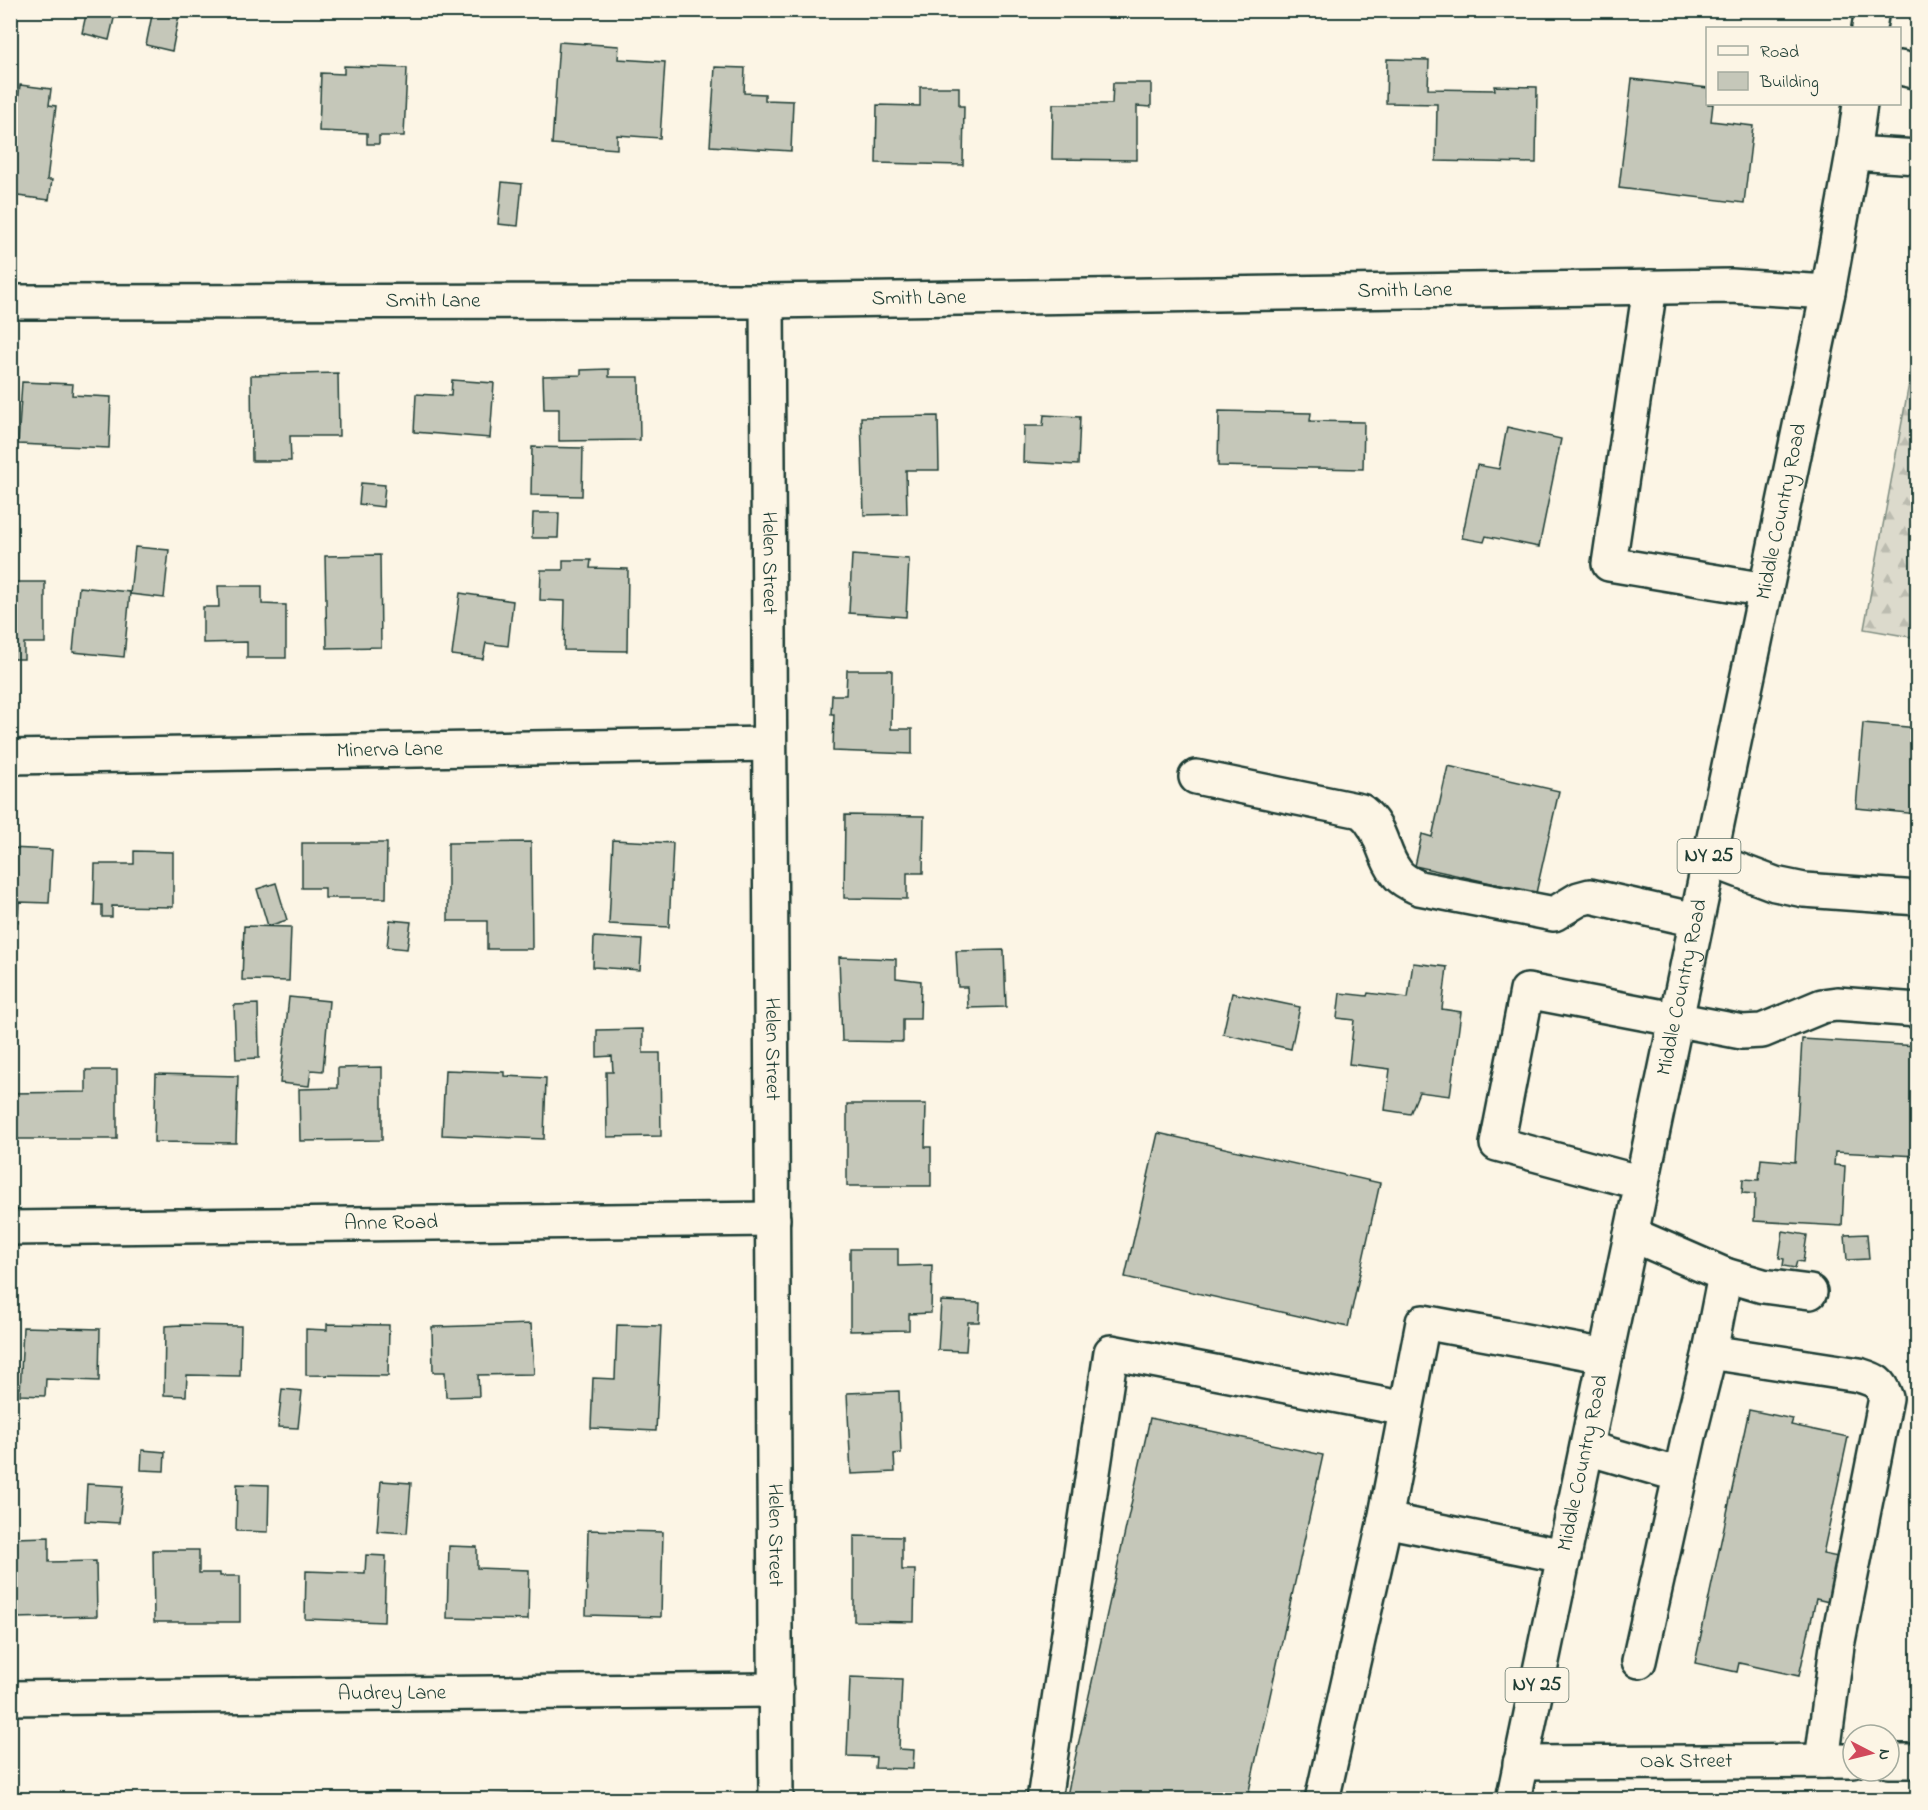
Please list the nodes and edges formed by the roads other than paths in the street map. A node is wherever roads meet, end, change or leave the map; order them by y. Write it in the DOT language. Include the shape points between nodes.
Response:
graph roads {
  1 [pos="1872,10"];
  2 [pos="1869,27"];
  3 [pos="1901,68"];
  4 [pos="1917,72"];
  5 [pos="1860,105"];
  6 [pos="1853,153"];
  7 [pos="1917,157"];
  8 [pos="1650,287"];
  9 [pos="1828,292"];
  10 [pos="767,301"];
  11 [pos="10,302"];
  12 [pos="1766,590"];
  13 [pos="769,744"];
  14 [pos="10,757"];
  15 [pos="1196,777"];
  16 [pos="1709,860"];
  17 [pos="1917,898"];
  18 [pos="1696,920"];
  19 [pos="1917,1010"];
  20 [pos="1676,1020"];
  21 [pos="1642,1183"];
  22 [pos="773,1219"];
  23 [pos="10,1228"];
  24 [pos="1631,1234"];
  25 [pos="1725,1275"];
  26 [pos="1810,1292"];
  27 [pos="1710,1352"];
  28 [pos="1606,1356"];
  29 [pos="1406,1409"];
  30 [pos="1587,1448"];
  31 [pos="1680,1475"];
  32 [pos="1385,1520"];
  33 [pos="1564,1556"];
  34 [pos="1638,1661"];
  35 [pos="776,1690"];
  36 [pos="10,1698"];
  37 [pos="1837,1761"];
  38 [pos="1901,1761"];
  39 [pos="1917,1761"];
  40 [pos="1520,1763"];
  41 [pos="776,1800"];
  42 [pos="1044,1800"];
  43 [pos="1322,1800"];
  44 [pos="1513,1800"];
  1 -- 2 [label="street"];
  3 -- 4 [label="street"];
  5 -- 6 [label="street, Middle Country Road / NY 25"];
  6 -- 7 [label="street"];
  6 -- 9 [label="street, Middle Country Road / NY 25"];
  8 -- 9 [label="street, Smith Lane" via="1731,286"];
  8 -- 10 [label="street, Smith Lane"];
  8 -- 12 [label="street" via="1609,564"];
  9 -- 12 [label="street, Middle Country Road / NY 25"];
  10 -- 11 [label="street, Smith Lane"];
  10 -- 13 [label="street, Helen Street"];
  12 -- 16 [label="street, Middle Country Road / NY 25"];
  13 -- 14 [label="street, Minerva Lane"];
  13 -- 22 [label="street, Helen Street"];
  15 -- 18 [label="street" via="1361,811 1371,819 1395,872 1419,888 1554,914 1590,896"];
  16 -- 17 [label="street" via="1775,884 1804,890"];
  16 -- 18 [label="street, Middle Country Road / NY 25"];
  18 -- 20 [label="street, Middle Country Road / NY 25"];
  19 -- 20 [label="street" via="1829,1005 1761,1031 1742,1032"];
  20 -- 21 [label="street, Middle Country Road / NY 25"];
  20 -- 21 [label="street" via="1527,991 1497,1144"];
  21 -- 24 [label="street, Middle Country Road / NY 25"];
  22 -- 23 [label="street, Anne Road"];
  22 -- 35 [label="street, Helen Street"];
  24 -- 25 [label="street"];
  24 -- 28 [label="street, Middle Country Road / NY 25"];
  25 -- 26 [label="street" via="1763,1286"];
  25 -- 27 [label="street"];
  27 -- 31 [label="street"];
  27 -- 37 [label="street" via="1858,1375 1875,1380 1886,1398 1837,1646"];
  28 -- 29 [label="street" via="1423,1322"];
  28 -- 30 [label="street, Middle Country Road / NY 25"];
  29 -- 32 [label="street"];
  29 -- 42 [label="street" via="1111,1352"];
  30 -- 31 [label="street"];
  30 -- 33 [label="street, Middle Country Road / NY 25"];
  31 -- 34 [label="street"];
  32 -- 33 [label="street"];
  32 -- 43 [label="street"];
  33 -- 40 [label="street, Middle Country Road / NY 25"];
  35 -- 36 [label="street, Audrey Lane"];
  35 -- 41 [label="street, Helen Street"];
  37 -- 40 [label="street, Oak Street"];
  38 -- 39 [label="street"];
  40 -- 44 [label="street, Middle Country Road / NY 25"];
}
